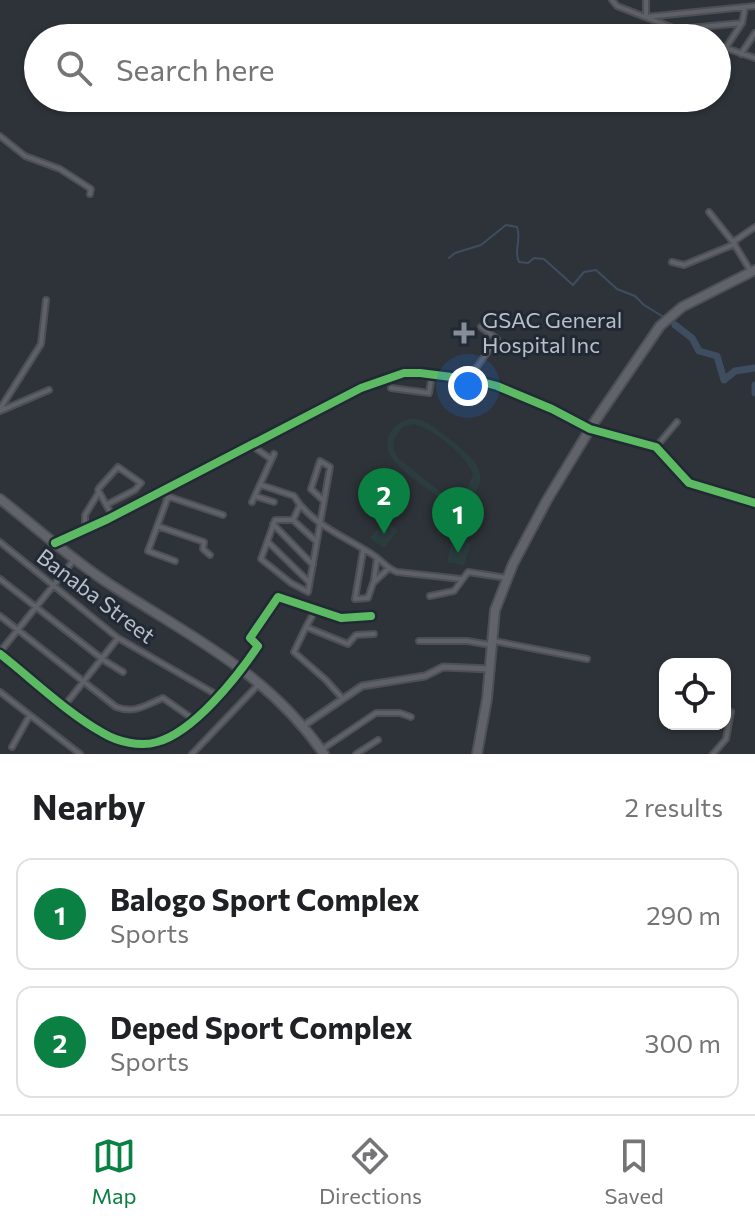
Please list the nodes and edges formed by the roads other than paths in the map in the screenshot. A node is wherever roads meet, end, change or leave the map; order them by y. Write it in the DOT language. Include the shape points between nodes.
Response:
graph roads {
  1 [pos="612,0"];
  2 [pos="646,0"];
  3 [pos="704,0"];
  4 [pos="755,6"];
  5 [pos="745,8"];
  6 [pos="705,10"];
  7 [pos="646,17"];
  8 [pos="742,23"];
  9 [pos="664,24"];
  10 [pos="731,24"];
  11 [pos="755,33"];
  12 [pos="731,40"];
  13 [pos="731,51"];
  14 [pos="741,55"];
  15 [pos="755,58"];
  16 [pos="0,136"];
  17 [pos="90,194"];
  18 [pos="709,212"];
  19 [pos="755,227"];
  20 [pos="734,243"];
  21 [pos="672,262"];
  22 [pos="753,272"];
  23 [pos="46,300"];
  24 [pos="481,327"];
  25 [pos="432,375"];
  26 [pos="479,381"];
  27 [pos="391,388"];
  28 [pos="49,390"];
  29 [pos="0,410"];
  30 [pos="677,422"];
  31 [pos="590,429"];
  32 [pos="251,445"];
  33 [pos="656,447"];
  34 [pos="261,485"];
  35 [pos="99,492"];
  36 [pos="158,493"];
  37 [pos="255,496"];
  38 [pos="168,497"];
  39 [pos="0,499"];
  40 [pos="324,501"];
  41 [pos="252,502"];
  42 [pos="274,502"];
  43 [pos="755,503"];
  44 [pos="106,505"];
  45 [pos="300,505"];
  46 [pos="223,515"];
  47 [pos="113,517"];
  48 [pos="293,520"];
  49 [pos="320,523"];
  50 [pos="273,524"];
  51 [pos="157,526"];
  52 [pos="85,529"];
  53 [pos="316,541"];
  54 [pos="0,542"];
  55 [pos="268,542"];
  56 [pos="55,543"];
  57 [pos="363,551"];
  58 [pos="210,555"];
  59 [pos="377,558"];
  60 [pos="75,559"];
  61 [pos="175,561"];
  62 [pos="313,565"];
  63 [pos="388,569"];
  64 [pos="507,578"];
  65 [pos="0,579"];
  66 [pos="461,579"];
  67 [pos="309,582"];
  68 [pos="373,583"];
  69 [pos="54,585"];
  70 [pos="430,596"];
  71 [pos="36,607"];
  72 [pos="316,609"];
  73 [pos="0,616"];
  74 [pos="371,616"];
  75 [pos="306,627"];
  76 [pos="17,629"];
  77 [pos="374,634"];
  78 [pos="118,638"];
  79 [pos="419,641"];
  80 [pos="491,642"];
  81 [pos="0,653"];
  82 [pos="102,659"];
  83 [pos="587,659"];
  84 [pos="242,669"];
  85 [pos="491,669"];
  86 [pos="123,672"];
  87 [pos="84,682"];
  88 [pos="260,683"];
  89 [pos="0,692"];
  90 [pos="217,695"];
  91 [pos="343,699"];
  92 [pos="65,705"];
  93 [pos="30,715"];
  94 [pos="411,717"];
  95 [pos="193,719"];
  96 [pos="303,726"];
  97 [pos="728,730"];
  98 [pos="378,740"];
  99 [pos="136,743"];
  100 [pos="12,747"];
  101 [pos="322,752"];
  102 [pos="80,754"];
  103 [pos="136,754"];
  104 [pos="192,754"];
  105 [pos="356,754"];
  106 [pos="477,754"];
  107 [pos="713,754"];
  1 -- 7 [label="street"];
  2 -- 7 [label="street"];
  3 -- 6 [label="street"];
  4 -- 5 [label="street"];
  5 -- 6 [label="street"];
  5 -- 8 [label="street"];
  6 -- 7 [label="street"];
  7 -- 9 [label="street"];
  8 -- 10 [label="street"];
  8 -- 12 [label="street"];
  11 -- 14 [label="street"];
  13 -- 14 [label="street"];
  14 -- 15 [label="street"];
  16 -- 17 [label="street" via="25,156 88,187"];
  18 -- 20 [label="street"];
  19 -- 20 [label="street"];
  20 -- 21 [label="street" via="684,265"];
  20 -- 22 [label="street"];
  22 -- 31 [label="main road" via="682,307 660,326"];
  23 -- 29 [label="street" via="41,344"];
  24 -- 26 [label="street" via="497,339 476,368"];
  25 -- 26 [label="street"];
  25 -- 27 [label="street" via="429,393"];
  25 -- 32 [label="street" via="404,373 361,388"];
  26 -- 31 [label="street"];
  28 -- 29 [label="street"];
  30 -- 33 [label="street"];
  31 -- 33 [label="street"];
  31 -- 64 [label="main road"];
  32 -- 34 [label="street" via="273,456"];
  32 -- 36 [label="street"];
  33 -- 43 [label="street" via="689,483"];
  34 -- 37 [label="street"];
  34 -- 45 [label="street" via="294,496"];
  35 -- 44 [label="street"];
  35 -- 44 [label="street" via="118,467 141,483"];
  35 -- 52 [label="street" via="85,515"];
  36 -- 38 [label="street"];
  36 -- 47 [label="street"];
  37 -- 41 [label="street"];
  37 -- 42 [label="street"];
  38 -- 46 [label="street"];
  38 -- 51 [label="street"];
  39 -- 56 [label="main road"];
  40 -- 40 [label="street" via="330,467 320,461 311,489"];
  40 -- 49 [label="street"];
  44 -- 47 [label="street"];
  45 -- 48 [label="street"];
  45 -- 49 [label="street"];
  47 -- 52 [label="street"];
  48 -- 50 [label="street"];
  48 -- 53 [label="street"];
  49 -- 53 [label="street"];
  49 -- 57 [label="street"];
  50 -- 55 [label="street"];
  50 -- 62 [label="street"];
  51 -- 58 [label="street" via="204,542 203,550"];
  51 -- 61 [label="street" via="148,552"];
  52 -- 56 [label="street"];
  53 -- 62 [label="street"];
  54 -- 69 [label="street, Banaba Street"];
  55 -- 67 [label="street"];
  55 -- 67 [label="street" via="261,559 308,592"];
  56 -- 60 [label="main road"];
  57 -- 59 [label="street"];
  57 -- 68 [label="street" via="355,599 368,598"];
  59 -- 63 [label="street"];
  59 -- 68 [label="street"];
  60 -- 69 [label="street"];
  60 -- 84 [label="main road"];
  62 -- 67 [label="street"];
  63 -- 66 [label="street"];
  63 -- 68 [label="street"];
  64 -- 66 [label="street" via="468,572"];
  64 -- 80 [label="main road"];
  65 -- 71 [label="street"];
  66 -- 70 [label="street" via="454,591"];
  69 -- 71 [label="street"];
  69 -- 78 [label="street, Banaba Street"];
  71 -- 76 [label="street"];
  71 -- 82 [label="street"];
  72 -- 74 [label="street" via="341,618"];
  72 -- 75 [label="street"];
  72 -- 84 [label="street" via="278,597 250,638 258,646"];
  73 -- 76 [label="street"];
  75 -- 77 [label="street" via="348,644 356,635"];
  75 -- 91 [label="street" via="294,652"];
  76 -- 81 [label="street"];
  76 -- 87 [label="street"];
  78 -- 82 [label="street"];
  78 -- 90 [label="street, Banaba Street"];
  79 -- 80 [label="street"];
  80 -- 83 [label="street"];
  80 -- 85 [label="main road"];
  81 -- 92 [label="street"];
  82 -- 86 [label="street"];
  82 -- 87 [label="street"];
  84 -- 88 [label="main road"];
  84 -- 90 [label="street"];
  85 -- 91 [label="street" via="443,667 425,676 362,686"];
  85 -- 106 [label="main road"];
  87 -- 92 [label="street"];
  87 -- 95 [label="street" via="122,709 142,709 163,698"];
  88 -- 96 [label="main road"];
  88 -- 104 [label="street"];
  89 -- 93 [label="street"];
  90 -- 95 [label="street"];
  91 -- 96 [label="street"];
  92 -- 99 [label="street" via="105,735"];
  93 -- 100 [label="street"];
  93 -- 102 [label="street"];
  94 -- 101 [label="street" via="376,713"];
  95 -- 99 [label="street" via="169,738"];
  96 -- 101 [label="main road"];
  97 -- 107 [label="street"];
  98 -- 105 [label="street"];
  99 -- 103 [label="street"];
}
